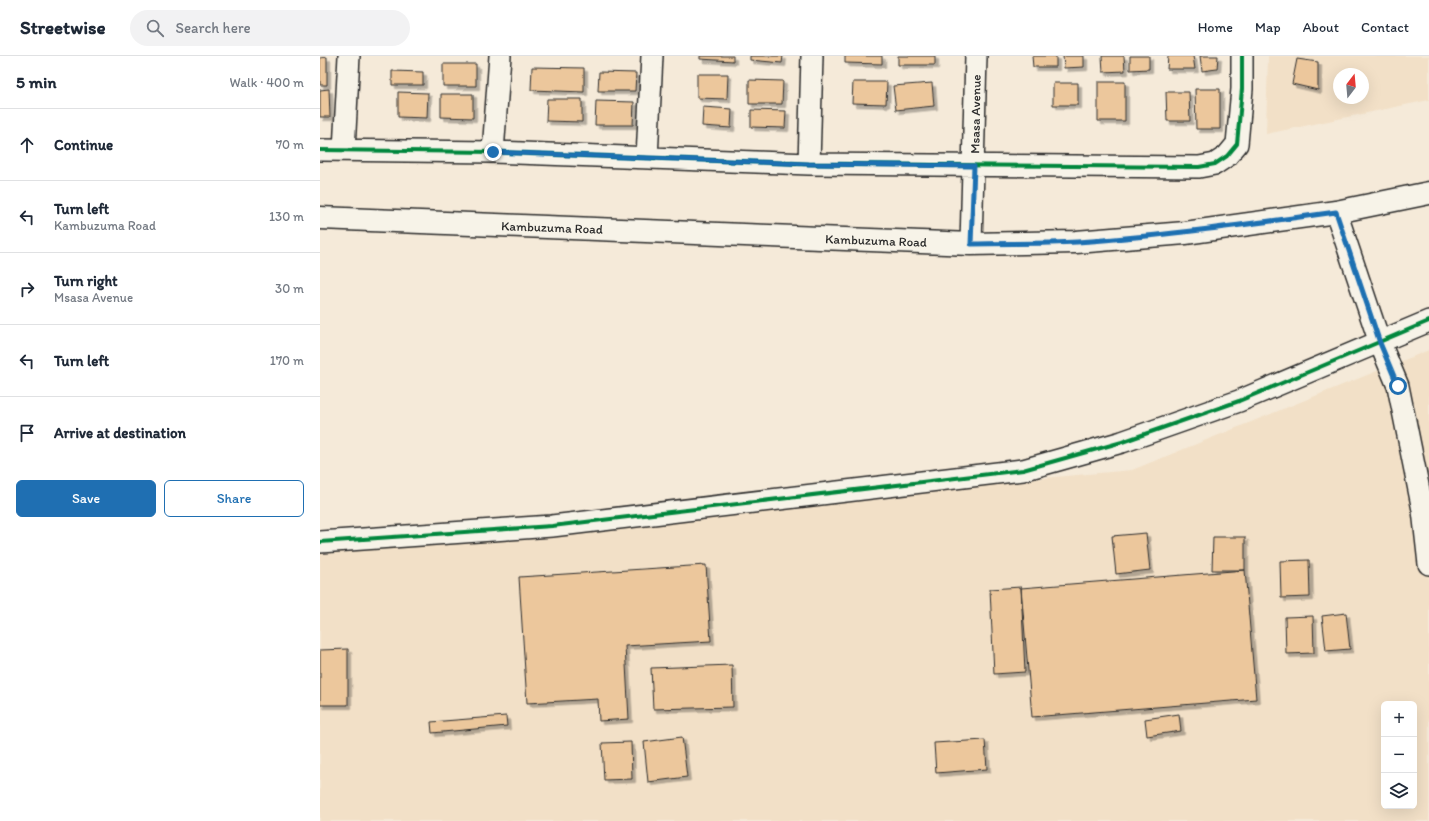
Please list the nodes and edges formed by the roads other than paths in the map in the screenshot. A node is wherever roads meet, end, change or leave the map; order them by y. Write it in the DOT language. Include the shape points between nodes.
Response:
graph roads {
  1 [pos="349,56"];
  2 [pos="500,56"];
  3 [pos="652,56"];
  4 [pos="812,56"];
  5 [pos="976,56"];
  6 [pos="1242,56"];
  7 [pos="320,150"];
  8 [pos="344,150"];
  9 [pos="493,152"];
  10 [pos="647,158"];
  11 [pos="809,164"];
  12 [pos="974,166"];
  13 [pos="1429,193"];
  14 [pos="1336,212"];
  15 [pos="320,218"];
  16 [pos="971,244"];
  17 [pos="1429,321"];
  18 [pos="1380,343"];
  19 [pos="320,542"];
  20 [pos="1429,564"];
  1 -- 8 [label="street"];
  2 -- 9 [label="street"];
  3 -- 10 [label="street"];
  4 -- 11 [label="street"];
  5 -- 12 [label="street, Msasa Avenue"];
  6 -- 12 [label="street" via="1237,144 1227,156 1215,164 1199,167"];
  7 -- 8 [label="street"];
  8 -- 9 [label="street"];
  9 -- 10 [label="street"];
  10 -- 11 [label="street"];
  11 -- 12 [label="street"];
  12 -- 16 [label="street, Msasa Avenue"];
  13 -- 14 [label="main road, Kambuzuma Road"];
  14 -- 16 [label="main road, Kambuzuma Road" via="1185,233 1128,238 1076,242"];
  14 -- 18 [label="street"];
  15 -- 16 [label="main road, Kambuzuma Road"];
  17 -- 18 [label="street"];
  18 -- 19 [label="street" via="1239,401 1122,442 1023,470 552,526"];
  18 -- 20 [label="street" via="1398,386 1423,510"];
}
